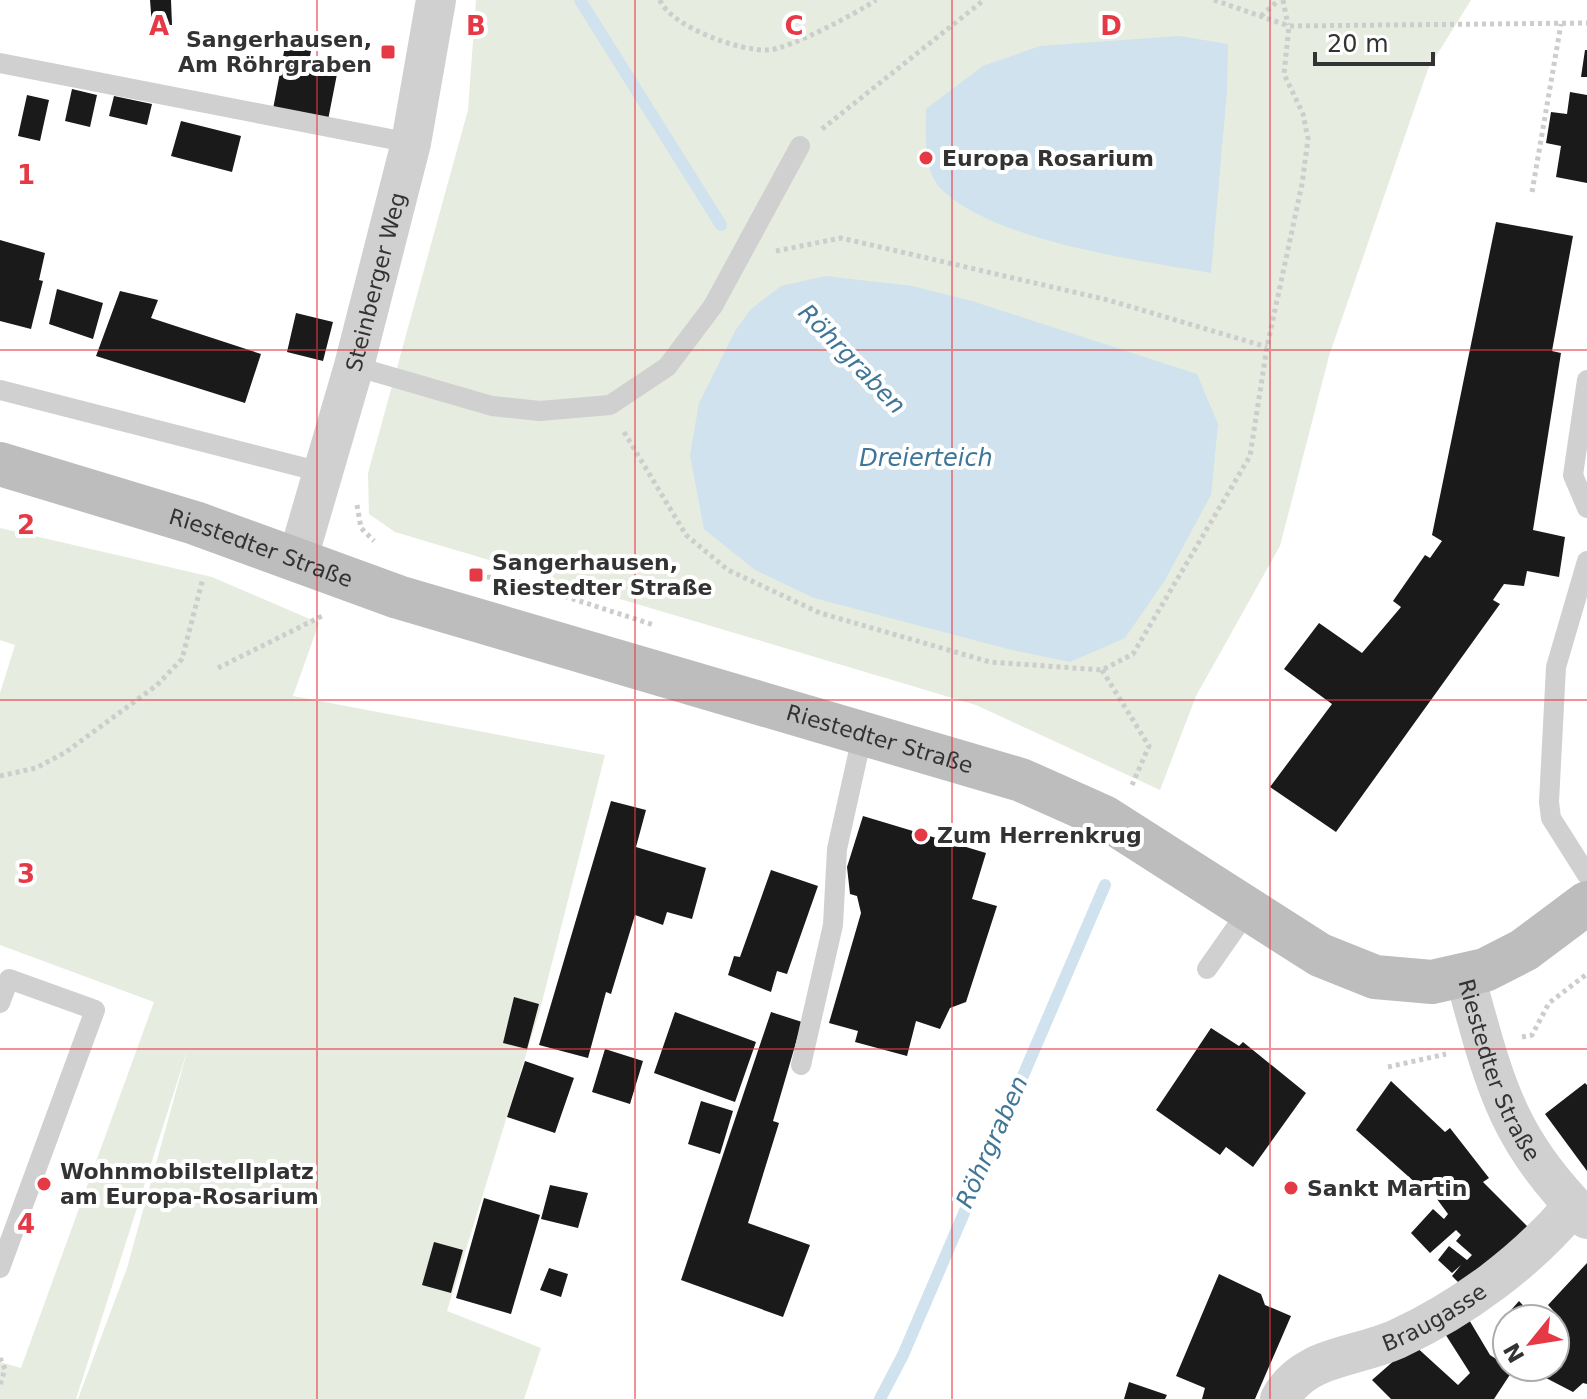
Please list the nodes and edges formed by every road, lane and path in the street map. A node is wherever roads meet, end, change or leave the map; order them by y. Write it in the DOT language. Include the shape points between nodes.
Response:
graph roads {
  1 [pos="436,0"];
  2 [pos="660,0"];
  3 [pos="876,0"];
  4 [pos="984,0"];
  5 [pos="1214,0"];
  6 [pos="1281,0"];
  7 [pos="1261,16"];
  8 [pos="1587,23"];
  9 [pos="1561,24"];
  10 [pos="1289,26"];
  11 [pos="0,63"];
  12 [pos="411,143"];
  13 [pos="800,146"];
  14 [pos="1532,192"];
  15 [pos="766,259"];
  16 [pos="1267,347"];
  17 [pos="354,366"];
  18 [pos="1587,380"];
  19 [pos="0,390"];
  20 [pos="610,405"];
  21 [pos="0,464"];
  22 [pos="321,472"];
  23 [pos="356,498"];
  24 [pos="1587,508"];
  25 [pos="297,561"];
  26 [pos="1587,561"];
  27 [pos="203,578"];
  28 [pos="379,590"];
  29 [pos="322,616"];
  30 [pos="218,668"];
  31 [pos="1102,670"];
  32 [pos="863,732"];
  33 [pos="0,776"];
  34 [pos="1131,789"];
  35 [pos="1587,875"];
  36 [pos="1587,903"];
  37 [pos="1249,909"];
  38 [pos="1207,969"];
  39 [pos="1465,976"];
  40 [pos="0,1003"];
  41 [pos="801,1065"];
  42 [pos="1580,1212"];
  43 [pos="0,1268"];
  44 [pos="0,1358"];
  45 [pos="0,1385"];
  46 [pos="1280,1399"];
  1 -- 12 [label="street, Steinberger Weg"];
  2 -- 3 [label="path" via="690,27 725,43 770,50 856,14"];
  4 -- 13 [label="path"];
  5 -- 7 [label="path"];
  6 -- 7 [label="path"];
  6 -- 10 [label="path"];
  7 -- 10 [label="path"];
  8 -- 9 [label="path"];
  9 -- 10 [label="path"];
  9 -- 14 [label="path"];
  10 -- 16 [label="path" via="1284,74 1308,139"];
  11 -- 12 [label="lane"];
  12 -- 17 [label="street, Steinberger Weg"];
  13 -- 20 [label="lane" via="713,306 667,367"];
  15 -- 16 [label="path" via="777,250 841,238 1108,300"];
  16 -- 31 [label="path" via="1250,456 1133,654"];
  17 -- 20 [label="lane" via="492,406 540,411"];
  17 -- 22 [label="street, Steinberger Weg"];
  18 -- 24 [label="lane" via="1573,475"];
  19 -- 22 [label="lane"];
  20 -- 31 [label="path" via="686,535 728,570 820,613 990,662"];
  21 -- 25 [label="main road, Riestedter Straße" via="195,523"];
  22 -- 25 [label="street, Steinberger Weg"];
  23 -- 28 [label="path" via="361,528 392,549"];
  25 -- 28 [label="main road, Riestedter Straße"];
  26 -- 35 [label="lane" via="1556,667 1549,802 1551,818"];
  27 -- 33 [label="path" via="182,659 157,685 82,742 36,768"];
  28 -- 32 [label="main road, Riestedter Straße"];
  29 -- 30 [label="path"];
  31 -- 34 [label="path" via="1149,746"];
  32 -- 37 [label="main road, Riestedter Straße" via="1052,792 1122,828"];
  32 -- 41 [label="lane" via="837,849 833,925"];
  36 -- 39 [label="main road" via="1524,950"];
  37 -- 38 [label="lane"];
  37 -- 39 [label="main road, Riestedter Straße" via="1320,955 1375,977 1405,982"];
  39 -- 42 [label="street, Riestedter Straße" via="1500,1098 1531,1155"];
  40 -- 43 [label="lane" via="9,979 95,1010"];
  42 -- 46 [label="street, Braugasse" via="1471,1297 1396,1339 1309,1367 1287,1385"];
  44 -- 45 [label="path" via="5,1369"];
}
